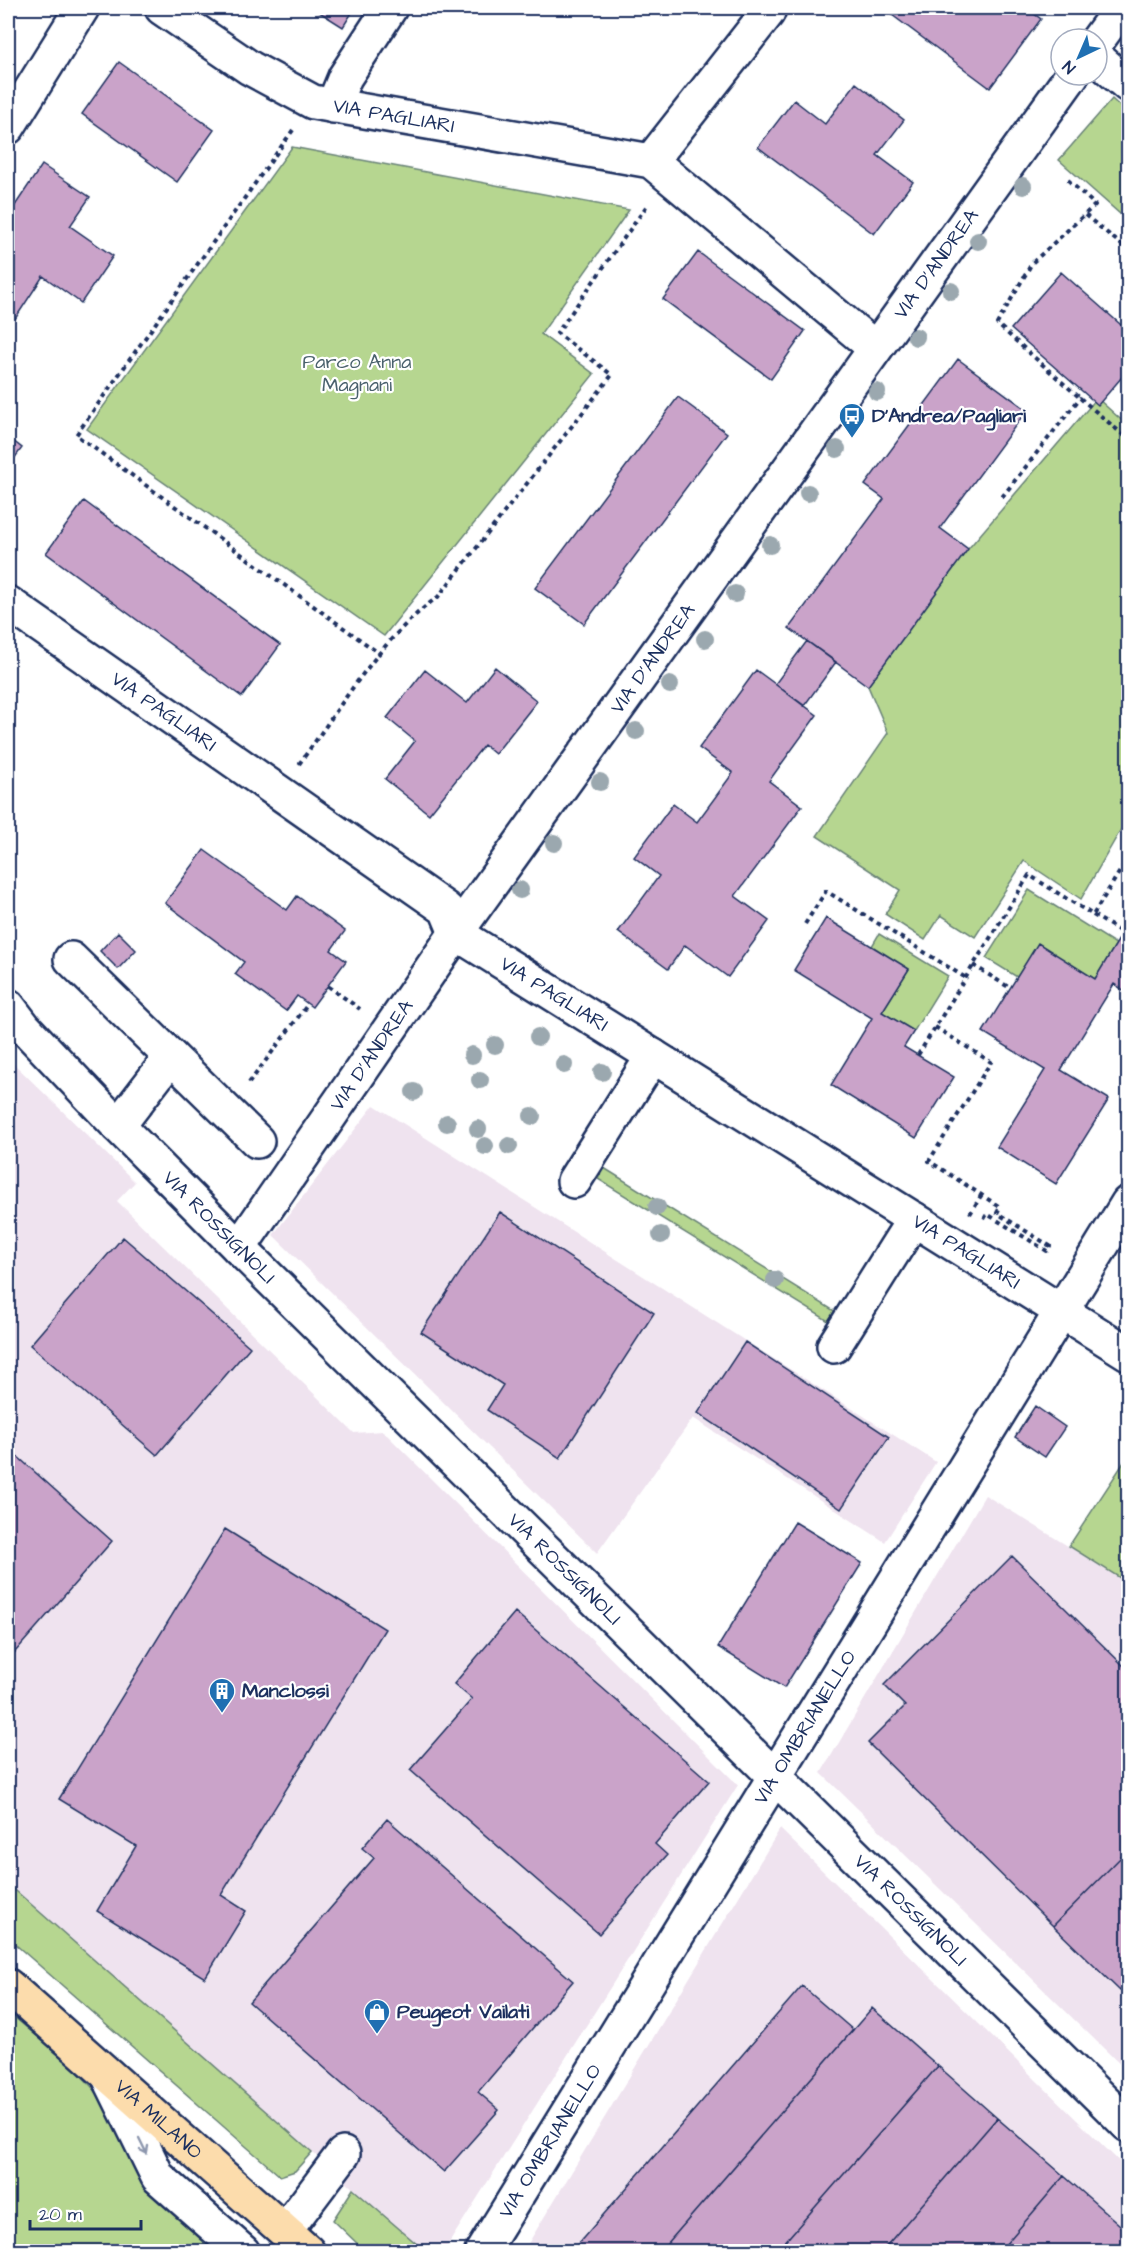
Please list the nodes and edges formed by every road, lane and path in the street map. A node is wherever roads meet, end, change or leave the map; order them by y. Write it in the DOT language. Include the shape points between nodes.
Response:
graph roads {
  1 [pos="82,8"];
  2 [pos="162,8"];
  3 [pos="390,8"];
  4 [pos="1120,8"];
  5 [pos="768,12"];
  6 [pos="1107,27"];
  7 [pos="1109,68"];
  8 [pos="1128,85"];
  9 [pos="1063,87"];
  10 [pos="323,104"];
  11 [pos="8,127"];
  12 [pos="660,168"];
  13 [pos="1068,180"];
  14 [pos="1085,215"];
  15 [pos="1128,250"];
  16 [pos="875,348"];
  17 [pos="1080,398"];
  18 [pos="1128,439"];
  19 [pos="1002,497"];
  20 [pos="8,603"];
  21 [pos="380,654"];
  22 [pos="280,791"];
  23 [pos="1125,863"];
  24 [pos="1093,915"];
  25 [pos="805,924"];
  26 [pos="456,933"];
  27 [pos="1123,933"];
  28 [pos="71,959"];
  29 [pos="974,965"];
  30 [pos="966,978"];
  31 [pos="1010,988"];
  32 [pos="308,1004"];
  33 [pos="8,1006"];
  34 [pos="935,1027"];
  35 [pos="918,1055"];
  36 [pos="653,1056"];
  37 [pos="171,1057"];
  38 [pos="228,1112"];
  39 [pos="118,1126"];
  40 [pos="257,1141"];
  41 [pos="574,1180"];
  42 [pos="1128,1203"];
  43 [pos="914,1219"];
  44 [pos="239,1248"];
  45 [pos="965,1251"];
  46 [pos="1062,1311"];
  47 [pos="834,1346"];
  48 [pos="1128,1353"];
  49 [pos="776,1775"];
  50 [pos="8,1986"];
  51 [pos="108,2075"];
  52 [pos="1128,2125"];
  53 [pos="343,2154"];
  54 [pos="297,2241"];
  55 [pos="243,2252"];
  56 [pos="482,2252"];
  1 -- 11 [label="street"];
  2 -- 10 [label="street, VIA PAGLIARI" via="250,68"];
  3 -- 10 [label="street"];
  4 -- 6 [label="street"];
  5 -- 12 [label="street"];
  7 -- 8 [label="street"];
  9 -- 16 [label="street, VIA D'ANDREA"];
  10 -- 12 [label="street, VIA PAGLIARI"];
  10 -- 21 [label="path" via="76,435"];
  12 -- 16 [label="street"];
  12 -- 21 [label="path" via="557,333 612,375 438,597 417,612"];
  13 -- 14 [label="path" via="1095,204"];
  14 -- 15 [label="path"];
  14 -- 17 [label="path" via="1032,263 997,324"];
  16 -- 26 [label="street, VIA D'ANDREA"];
  17 -- 18 [label="path"];
  17 -- 19 [label="path"];
  20 -- 22 [label="street, VIA PAGLIARI"];
  21 -- 22 [label="path"];
  22 -- 26 [label="street, VIA PAGLIARI" via="446,909"];
  23 -- 24 [label="path"];
  24 -- 27 [label="path"];
  24 -- 29 [label="path" via="1029,875"];
  25 -- 30 [label="path" via="826,891"];
  26 -- 36 [label="street, VIA PAGLIARI"];
  26 -- 44 [label="street, VIA D'ANDREA"];
  28 -- 37 [label="street"];
  29 -- 30 [label="path"];
  29 -- 31 [label="path"];
  30 -- 34 [label="path"];
  32 -- 38 [label="path"];
  33 -- 39 [label="street, VIA ROSSIGNOLI"];
  34 -- 35 [label="path"];
  34 -- 45 [label="path" via="991,1062 929,1161 1000,1207 997,1213 1050,1246 1047,1251 987,1214"];
  36 -- 41 [label="street"];
  36 -- 43 [label="street, VIA PAGLIARI"];
  37 -- 38 [label="street"];
  37 -- 39 [label="street"];
  38 -- 40 [label="street"];
  39 -- 44 [label="street, VIA ROSSIGNOLI"];
  42 -- 46 [label="street, VIA OMBRIANELLO"];
  43 -- 45 [label="street, VIA PAGLIARI"];
  43 -- 47 [label="street"];
  44 -- 49 [label="street, VIA ROSSIGNOLI"];
  45 -- 46 [label="street, VIA PAGLIARI"];
  46 -- 48 [label="street, VIA PAGLIARI"];
  46 -- 49 [label="street, VIA OMBRIANELLO"];
  49 -- 52 [label="street, VIA ROSSIGNOLI"];
  49 -- 56 [label="street, VIA OMBRIANELLO"];
  50 -- 51 [label="main road, VIA MILANO"];
  51 -- 54 [label="main road, VIA MILANO"];
  51 -- 55 [label="street, one-way" via="158,2177"];
  53 -- 54 [label="street"];
}
